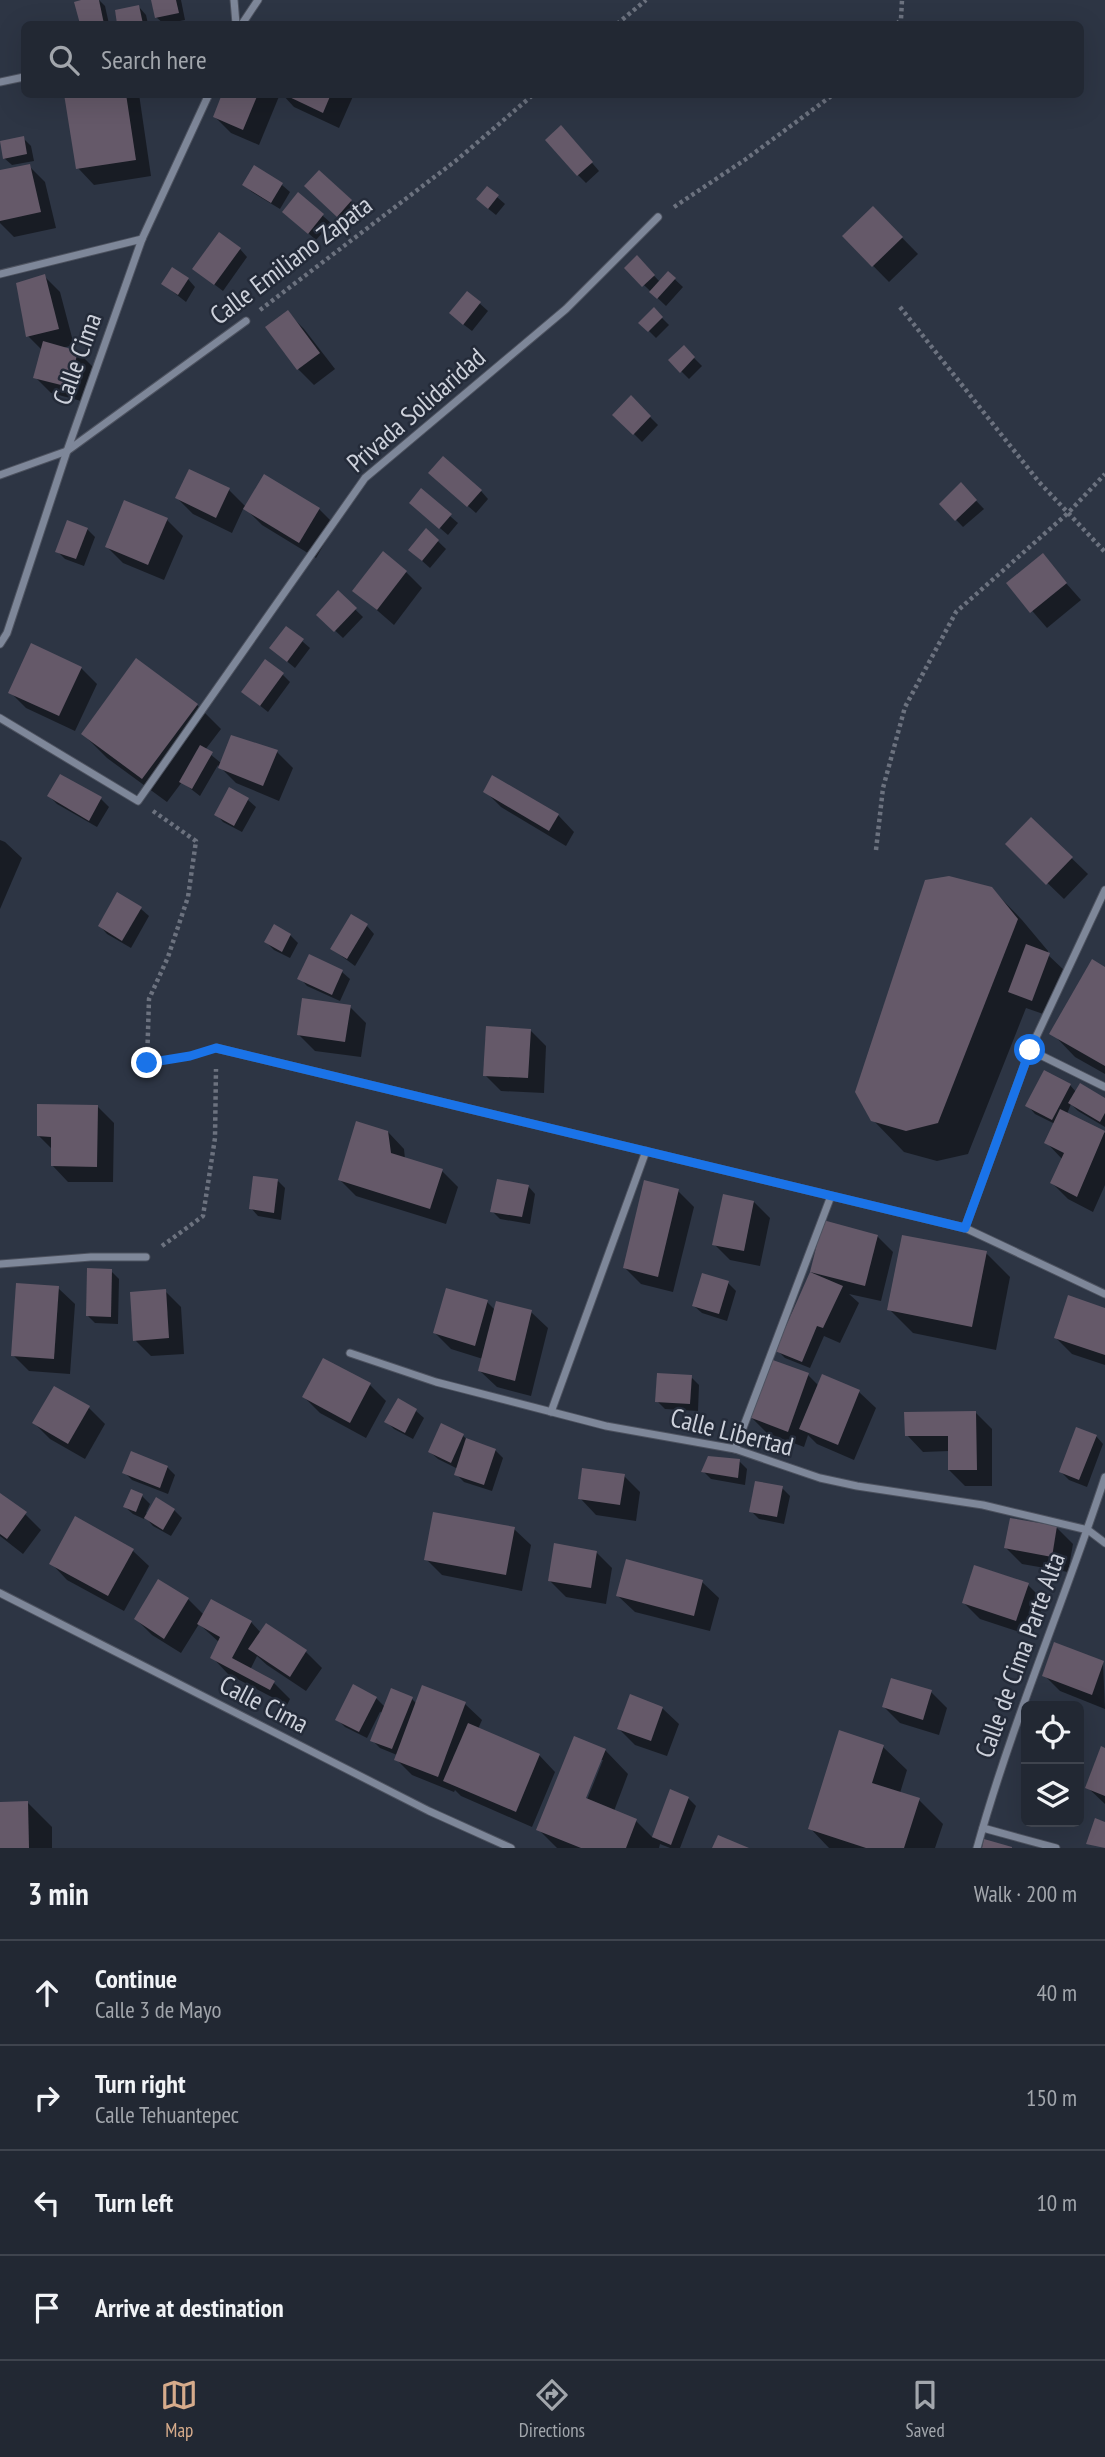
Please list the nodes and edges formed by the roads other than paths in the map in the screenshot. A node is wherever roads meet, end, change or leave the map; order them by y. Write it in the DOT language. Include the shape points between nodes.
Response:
graph roads {
  1 [pos="234,0"];
  2 [pos="258,0"];
  3 [pos="236,21"];
  4 [pos="244,21"];
  5 [pos="21,78"];
  6 [pos="0,82"];
  7 [pos="207,98"];
  8 [pos="658,217"];
  9 [pos="142,239"];
  10 [pos="0,274"];
  11 [pos="246,321"];
  12 [pos="66,451"];
  13 [pos="0,475"];
  14 [pos="0,644"];
  15 [pos="0,718"];
  16 [pos="1105,890"];
  17 [pos="216,1048"];
  18 [pos="1030,1050"];
  19 [pos="1105,1087"];
  20 [pos="646,1151"];
  21 [pos="831,1196"];
  22 [pos="965,1228"];
  23 [pos="146,1257"];
  24 [pos="0,1264"];
  25 [pos="1105,1294"];
  26 [pos="349,1353"];
  27 [pos="551,1412"];
  28 [pos="735,1449"];
  29 [pos="1105,1477"];
  30 [pos="1088,1530"];
  31 [pos="1105,1543"];
  32 [pos="0,1593"];
  33 [pos="983,1828"];
  34 [pos="511,1848"];
  35 [pos="977,1848"];
  36 [pos="1056,1848"];
  1 -- 3 [label="street"];
  2 -- 4 [label="street"];
  5 -- 6 [label="street"];
  7 -- 9 [label="street, Calle Cima"];
  8 -- 15 [label="street, Privada Solidaridad" via="565,309 365,478 138,801"];
  9 -- 10 [label="street"];
  9 -- 12 [label="street, Calle Cima"];
  11 -- 12 [label="street, Calle Emiliano Zapata"];
  12 -- 13 [label="street, Calle Emiliano Zapata"];
  12 -- 14 [label="street, Calle Cima"];
  16 -- 18 [label="street"];
  17 -- 20 [label="street"];
  18 -- 19 [label="street"];
  18 -- 22 [label="street"];
  20 -- 21 [label="street"];
  20 -- 27 [label="street"];
  21 -- 22 [label="street"];
  21 -- 28 [label="street"];
  22 -- 25 [label="street"];
  23 -- 24 [label="street"];
  26 -- 27 [label="street, Calle Libertad"];
  27 -- 28 [label="street, Calle Libertad"];
  28 -- 30 [label="street, Calle Libertad" via="820,1478 983,1505"];
  29 -- 30 [label="street, Calle de Cima Parte Alta"];
  30 -- 31 [label="street, Calle Libertad"];
  30 -- 33 [label="street, Calle de Cima Parte Alta" via="1020,1708"];
  32 -- 34 [label="street, Calle Cima" via="429,1811"];
  33 -- 35 [label="street, Calle de Cima Parte Alta"];
  33 -- 36 [label="street"];
}
